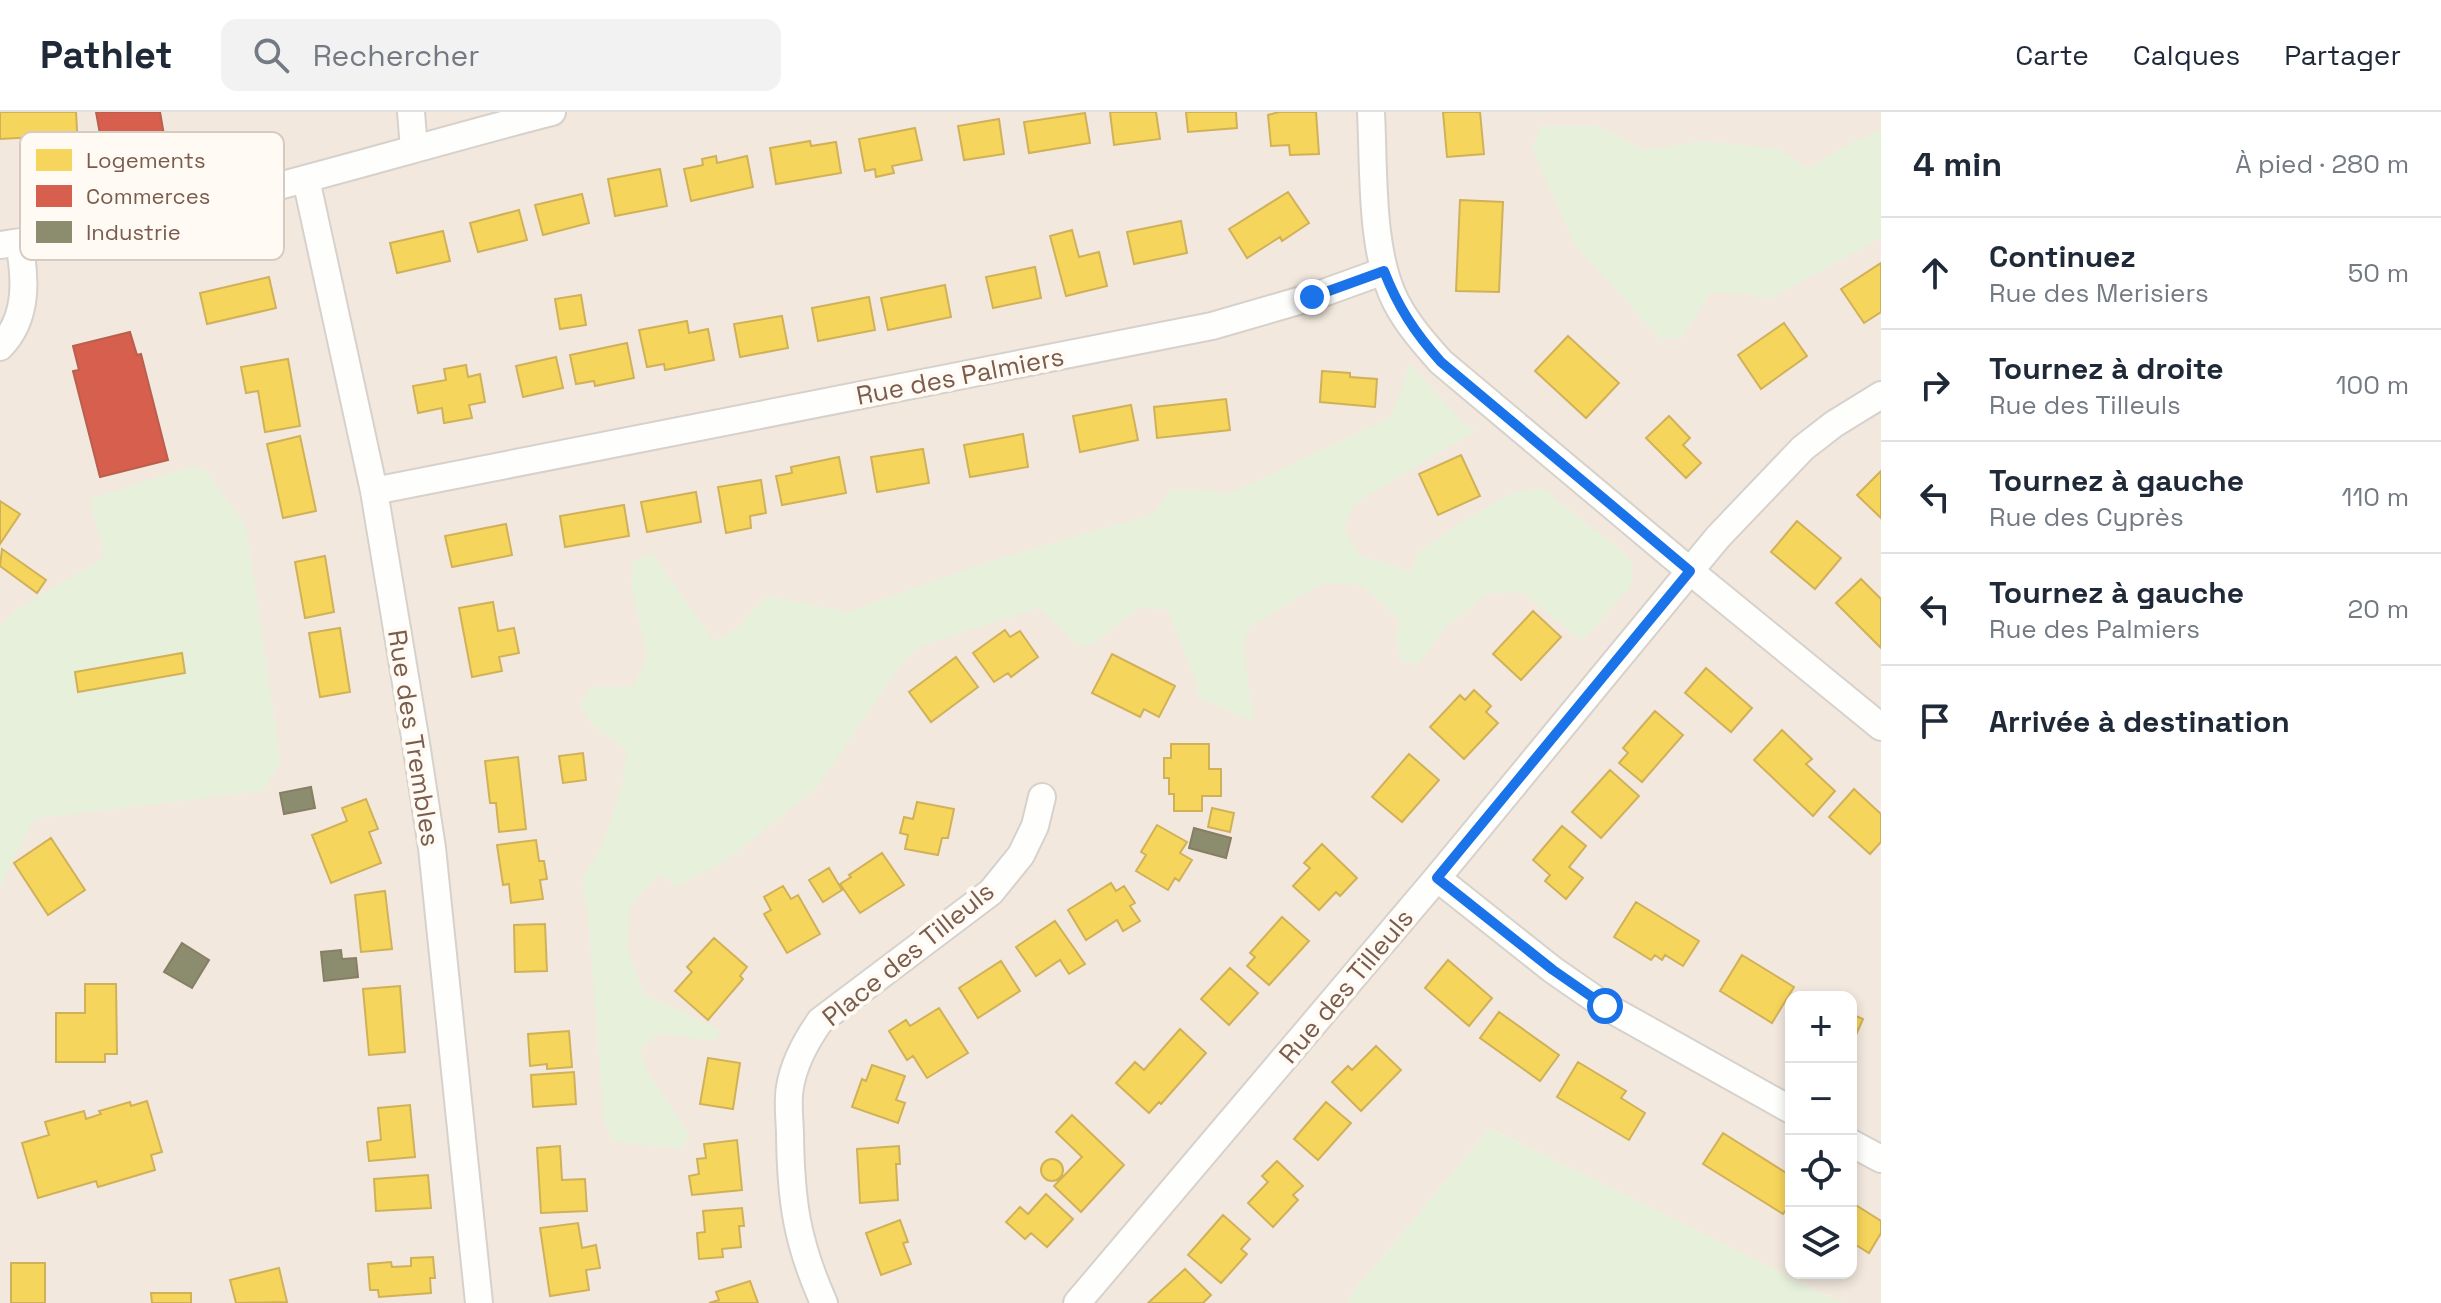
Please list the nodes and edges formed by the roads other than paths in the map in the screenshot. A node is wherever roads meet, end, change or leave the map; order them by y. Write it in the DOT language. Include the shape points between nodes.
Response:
graph roads {
  1 [pos="411,112"];
  2 [pos="552,112"];
  3 [pos="1371,112"];
  4 [pos="414,149"];
  5 [pos="306,179"];
  6 [pos="284,185"];
  7 [pos="10,244"];
  8 [pos="1384,271"];
  9 [pos="0,347"];
  10 [pos="1881,395"];
  11 [pos="374,491"];
  12 [pos="1690,571"];
  13 [pos="1881,727"];
  14 [pos="1042,797"];
  15 [pos="1437,878"];
  16 [pos="1785,1107"];
  17 [pos="1857,1146"];
  18 [pos="1881,1159"];
  19 [pos="479,1303"];
  20 [pos="824,1303"];
  21 [pos="1077,1303"];
  1 -- 4 [label="street"];
  2 -- 4 [label="street"];
  3 -- 8 [label="street"];
  4 -- 5 [label="street"];
  5 -- 6 [label="street"];
  5 -- 11 [label="street, Rue des Trembles"];
  7 -- 9 [label="street" via="24,285 20,317"];
  8 -- 11 [label="street, Rue des Palmiers" via="1212,326"];
  8 -- 12 [label="street" via="1415,333 1441,362"];
  10 -- 12 [label="street, Rue des Tilleuls" via="1794,457"];
  11 -- 19 [label="street, Rue des Trembles" via="432,848"];
  12 -- 13 [label="street"];
  12 -- 15 [label="street, Rue des Tilleuls"];
  14 -- 20 [label="street, Place des Tilleuls" via="1021,855 991,892 820,1021 805,1044 789,1089 791,1175 796,1223"];
  15 -- 16 [label="street" via="1605,1006"];
  15 -- 21 [label="street, Rue des Tilleuls"];
  17 -- 18 [label="street"];
}
